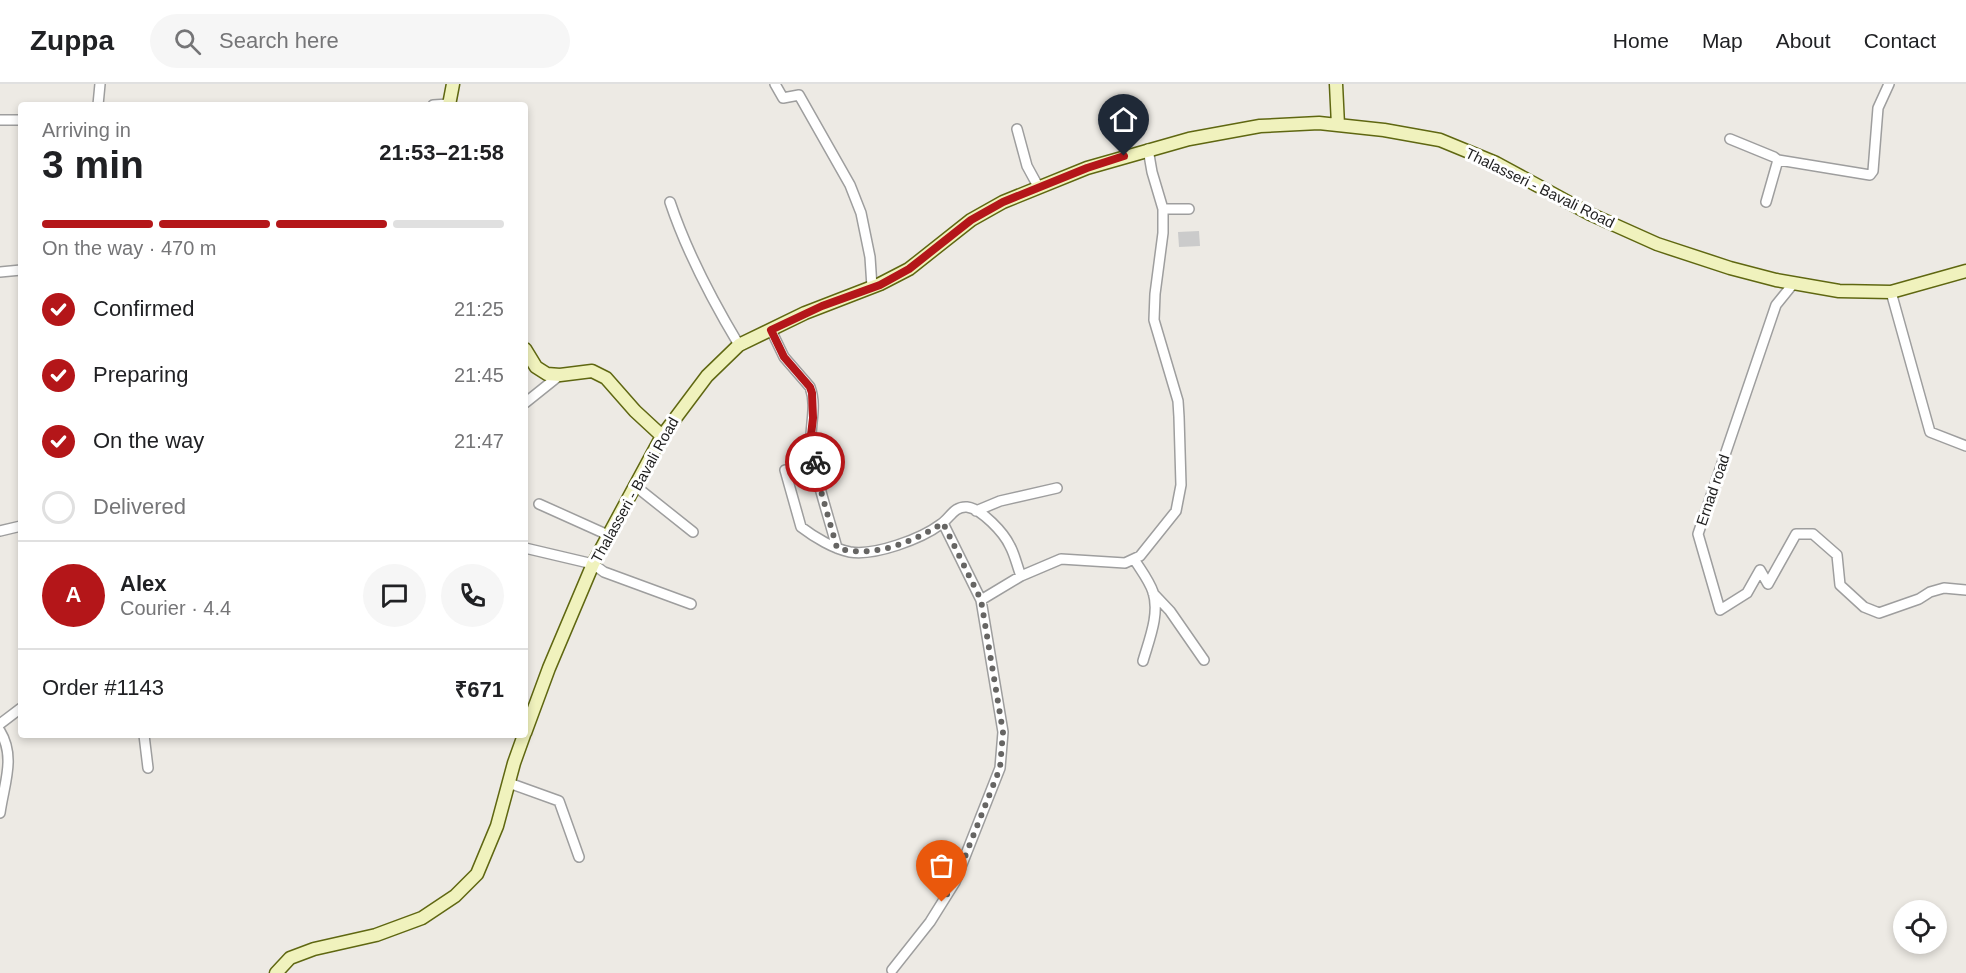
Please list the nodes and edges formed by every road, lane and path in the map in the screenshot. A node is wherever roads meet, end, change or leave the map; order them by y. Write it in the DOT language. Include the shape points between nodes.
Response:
graph roads {
  1 [pos="100,84"];
  2 [pos="453,84"];
  3 [pos="775,84"];
  4 [pos="1336,84"];
  5 [pos="1889,84"];
  6 [pos="98,102"];
  7 [pos="449,102"];
  8 [pos="0,120"];
  9 [pos="18,120"];
  10 [pos="1338,125"];
  11 [pos="1017,129"];
  12 [pos="1730,139"];
  13 [pos="1148,149"];
  14 [pos="1778,160"];
  15 [pos="1039,188"];
  16 [pos="670,202"];
  17 [pos="1766,202"];
  18 [pos="1163,209"];
  19 [pos="1189,209"];
  20 [pos="18,270"];
  21 [pos="1966,271"];
  22 [pos="0,272"];
  23 [pos="1793,284"];
  24 [pos="872,287"];
  25 [pos="1891,292"];
  26 [pos="771,330"];
  27 [pos="740,345"];
  28 [pos="528,355"];
  29 [pos="560,375"];
  30 [pos="528,401"];
  31 [pos="662,436"];
  32 [pos="1966,446"];
  33 [pos="785,470"];
  34 [pos="634,485"];
  35 [pos="1057,488"];
  36 [pos="539,504"];
  37 [pos="976,510"];
  38 [pos="943,523"];
  39 [pos="18,527"];
  40 [pos="0,531"];
  41 [pos="693,532"];
  42 [pos="608,535"];
  43 [pos="837,548"];
  44 [pos="528,549"];
  45 [pos="1134,559"];
  46 [pos="593,564"];
  47 [pos="1021,576"];
  48 [pos="1966,590"];
  49 [pos="1153,593"];
  50 [pos="981,600"];
  51 [pos="692,604"];
  52 [pos="1204,660"];
  53 [pos="1143,661"];
  54 [pos="18,710"];
  55 [pos="0,724"];
  56 [pos="528,726"];
  57 [pos="0,730"];
  58 [pos="144,738"];
  59 [pos="524,738"];
  60 [pos="148,768"];
  61 [pos="508,783"];
  62 [pos="0,813"];
  63 [pos="579,857"];
  64 [pos="892,970"];
  65 [pos="276,973"];
  1 -- 6 [label="street"];
  2 -- 7 [label="main road"];
  3 -- 24 [label="street" via="783,98 799,95 850,185 861,213"];
  4 -- 10 [label="main road"];
  5 -- 14 [label="street" via="1878,108 1870,175"];
  8 -- 9 [label="street"];
  10 -- 13 [label="main road, Thalasseri - Bavali Road" via="1260,126"];
  10 -- 23 [label="main road, Thalasseri - Bavali Road" via="1440,140 1496,163 1590,214 1657,244"];
  11 -- 15 [label="street" via="1027,166"];
  12 -- 14 [label="street"];
  13 -- 15 [label="main road, Thalasseri - Bavali Road"];
  13 -- 18 [label="street"];
  14 -- 17 [label="street"];
  15 -- 24 [label="main road, Thalasseri - Bavali Road" via="971,220 909,269"];
  16 -- 27 [label="street" via="681,236 716,307"];
  18 -- 19 [label="street"];
  18 -- 45 [label="street" via="1154,320 1178,401 1181,485 1176,511"];
  20 -- 22 [label="street"];
  21 -- 25 [label="main road, Thalasseri - Bavali Road"];
  23 -- 25 [label="main road, Thalasseri - Bavali Road" via="1839,291"];
  23 -- 48 [label="street, Ernad road" via="1776,305 1698,534 1720,610 1747,593 1760,570 1768,584 1796,534 1813,534 1838,555 1840,585 1864,607 1879,613 1944,588"];
  24 -- 26 [label="main road, Thalasseri - Bavali Road"];
  25 -- 32 [label="street" via="1930,432"];
  26 -- 27 [label="main road, Thalasseri - Bavali Road"];
  26 -- 43 [label="street" via="784,357 812,393 812,445"];
  27 -- 31 [label="main road, Thalasseri - Bavali Road" via="707,376"];
  28 -- 29 [label="main road" via="546,374"];
  29 -- 30 [label="street"];
  29 -- 31 [label="main road" via="592,371 606,378"];
  31 -- 34 [label="main road, Thalasseri - Bavali Road"];
  33 -- 43 [label="street" via="801,527"];
  34 -- 41 [label="street"];
  34 -- 42 [label="main road, Thalasseri - Bavali Road"];
  35 -- 37 [label="street"];
  36 -- 42 [label="street"];
  37 -- 38 [label="street" via="955,509"];
  37 -- 47 [label="street" via="1010,544"];
  38 -- 43 [label="street" via="888,547 858,552"];
  38 -- 50 [label="street"];
  39 -- 40 [label="street"];
  42 -- 46 [label="main road, Thalasseri - Bavali Road"];
  44 -- 46 [label="street"];
  45 -- 47 [label="street" via="1125,563 1061,559"];
  45 -- 49 [label="street"];
  46 -- 51 [label="street" via="604,572"];
  46 -- 56 [label="main road, Thalasseri - Bavali Road"];
  47 -- 50 [label="street"];
  49 -- 52 [label="street"];
  49 -- 53 [label="street" via="1155,619"];
  50 -- 64 [label="street" via="1003,732 1000,768 955,882"];
  54 -- 55 [label="street"];
  57 -- 62 [label="street" via="8,748 8,771"];
  58 -- 60 [label="street"];
  59 -- 61 [label="main road, Thalasseri - Bavali Road"];
  61 -- 63 [label="street" via="559,801"];
  61 -- 65 [label="main road, Thalasseri - Bavali Road" via="497,826 477,874 455,896 422,918 290,958"];
}
